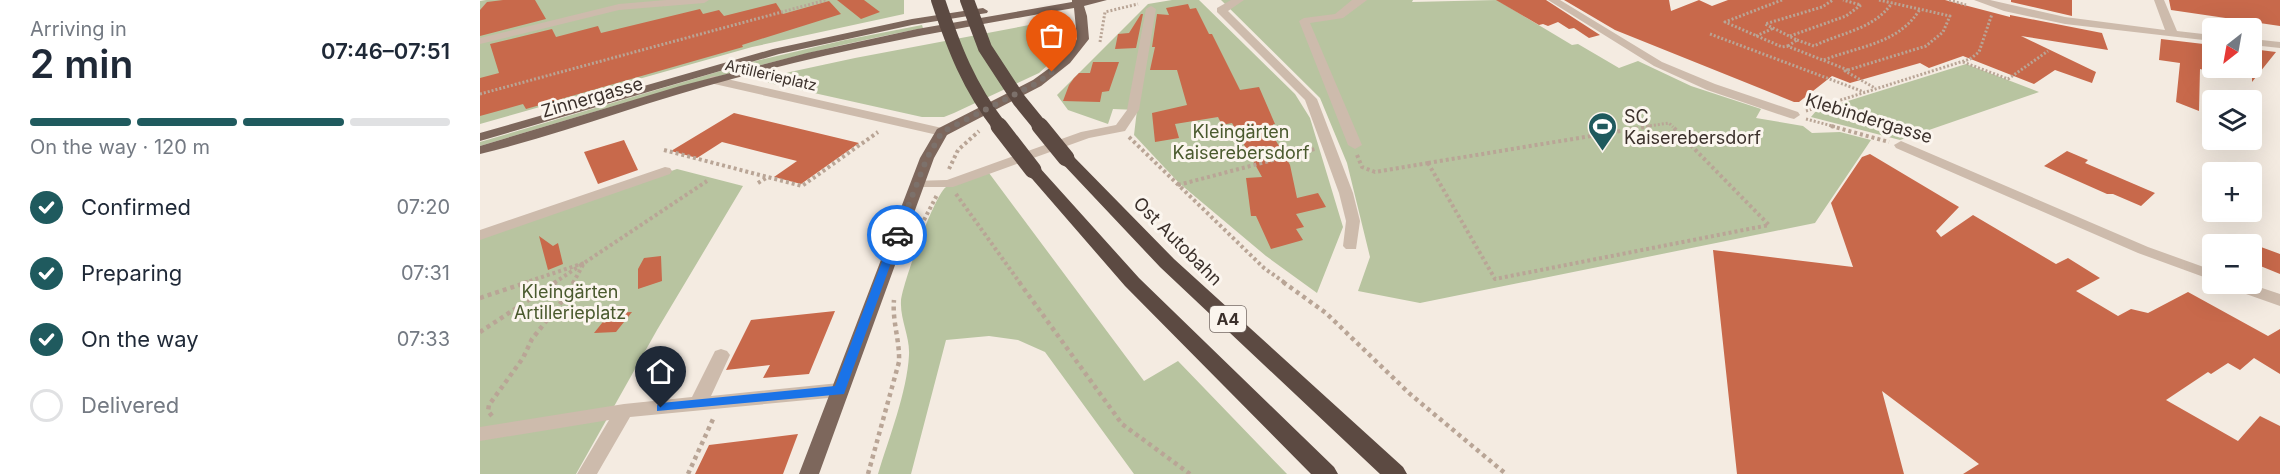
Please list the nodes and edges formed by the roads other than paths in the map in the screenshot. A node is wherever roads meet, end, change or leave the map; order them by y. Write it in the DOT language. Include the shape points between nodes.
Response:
graph roads {
  1 [pos="704,0"];
  2 [pos="938,0"];
  3 [pos="967,0"];
  4 [pos="1046,0"];
  5 [pos="1102,0"];
  6 [pos="1239,0"];
  7 [pos="1362,0"];
  8 [pos="1553,0"];
  9 [pos="1979,0"];
  10 [pos="2159,0"];
  11 [pos="1078,2"];
  12 [pos="1149,6"];
  13 [pos="1217,6"];
  14 [pos="2172,33"];
  15 [pos="2202,37"];
  16 [pos="480,41"];
  17 [pos="2262,43"];
  18 [pos="2280,45"];
  19 [pos="1633,50"];
  20 [pos="1616,54"];
  21 [pos="712,75"];
  22 [pos="1794,115"];
  23 [pos="942,132"];
  24 [pos="480,137"];
  25 [pos="1355,145"];
  26 [pos="1901,145"];
  27 [pos="480,150"];
  28 [pos="665,171"];
  29 [pos="918,184"];
  30 [pos="480,235"];
  31 [pos="1351,246"];
  32 [pos="2202,271"];
  33 [pos="2262,294"];
  34 [pos="2280,300"];
  35 [pos="721,355"];
  36 [pos="839,390"];
  37 [pos="698,404"];
  38 [pos="624,411"];
  39 [pos="483,434"];
  40 [pos="587,474"];
  41 [pos="809,474"];
  42 [pos="1326,474"];
  43 [pos="1395,474"];
  1 -- 16 [label="street" via="610,9"];
  2 -- 42 [label="highway, A4, bridge" via="956,54 982,101 1033,170 1132,282"];
  3 -- 43 [label="highway, Ost Autobahn / A4, bridge" via="986,48 1019,100 1066,158 1167,263"];
  4 -- 21 [label="main road, Artillerieplatz" via="912,22 777,51"];
  5 -- 11 [label="main road"];
  6 -- 13 [label="street"];
  7 -- 25 [label="street" via="1339,16 1304,21"];
  8 -- 19 [label="street, Klebindergasse"];
  9 -- 14 [label="street" via="2111,27"];
  10 -- 14 [label="street"];
  11 -- 21 [label="main road, Artillerieplatz"];
  11 -- 23 [label="main road" via="1083,39 1066,61 1037,83"];
  12 -- 29 [label="street" via="1133,110 1120,128 1086,135 945,184"];
  13 -- 31 [label="street" via="1311,99 1353,221"];
  14 -- 15 [label="street"];
  17 -- 18 [label="street"];
  19 -- 20 [label="street"];
  19 -- 22 [label="street, Klebindergasse" via="1711,87"];
  21 -- 23 [label="street, Artillerieplatz"];
  21 -- 24 [label="main road, Zinnergasse"];
  21 -- 27 [label="main road, Zinnergasse"];
  23 -- 29 [label="main road"];
  26 -- 32 [label="street, Klebindergasse" via="2143,250"];
  28 -- 30 [label="street"];
  29 -- 36 [label="main road"];
  33 -- 34 [label="street"];
  35 -- 37 [label="street"];
  36 -- 37 [label="street"];
  36 -- 41 [label="main road"];
  37 -- 38 [label="street"];
  38 -- 39 [label="street"];
  38 -- 40 [label="street"];
}
